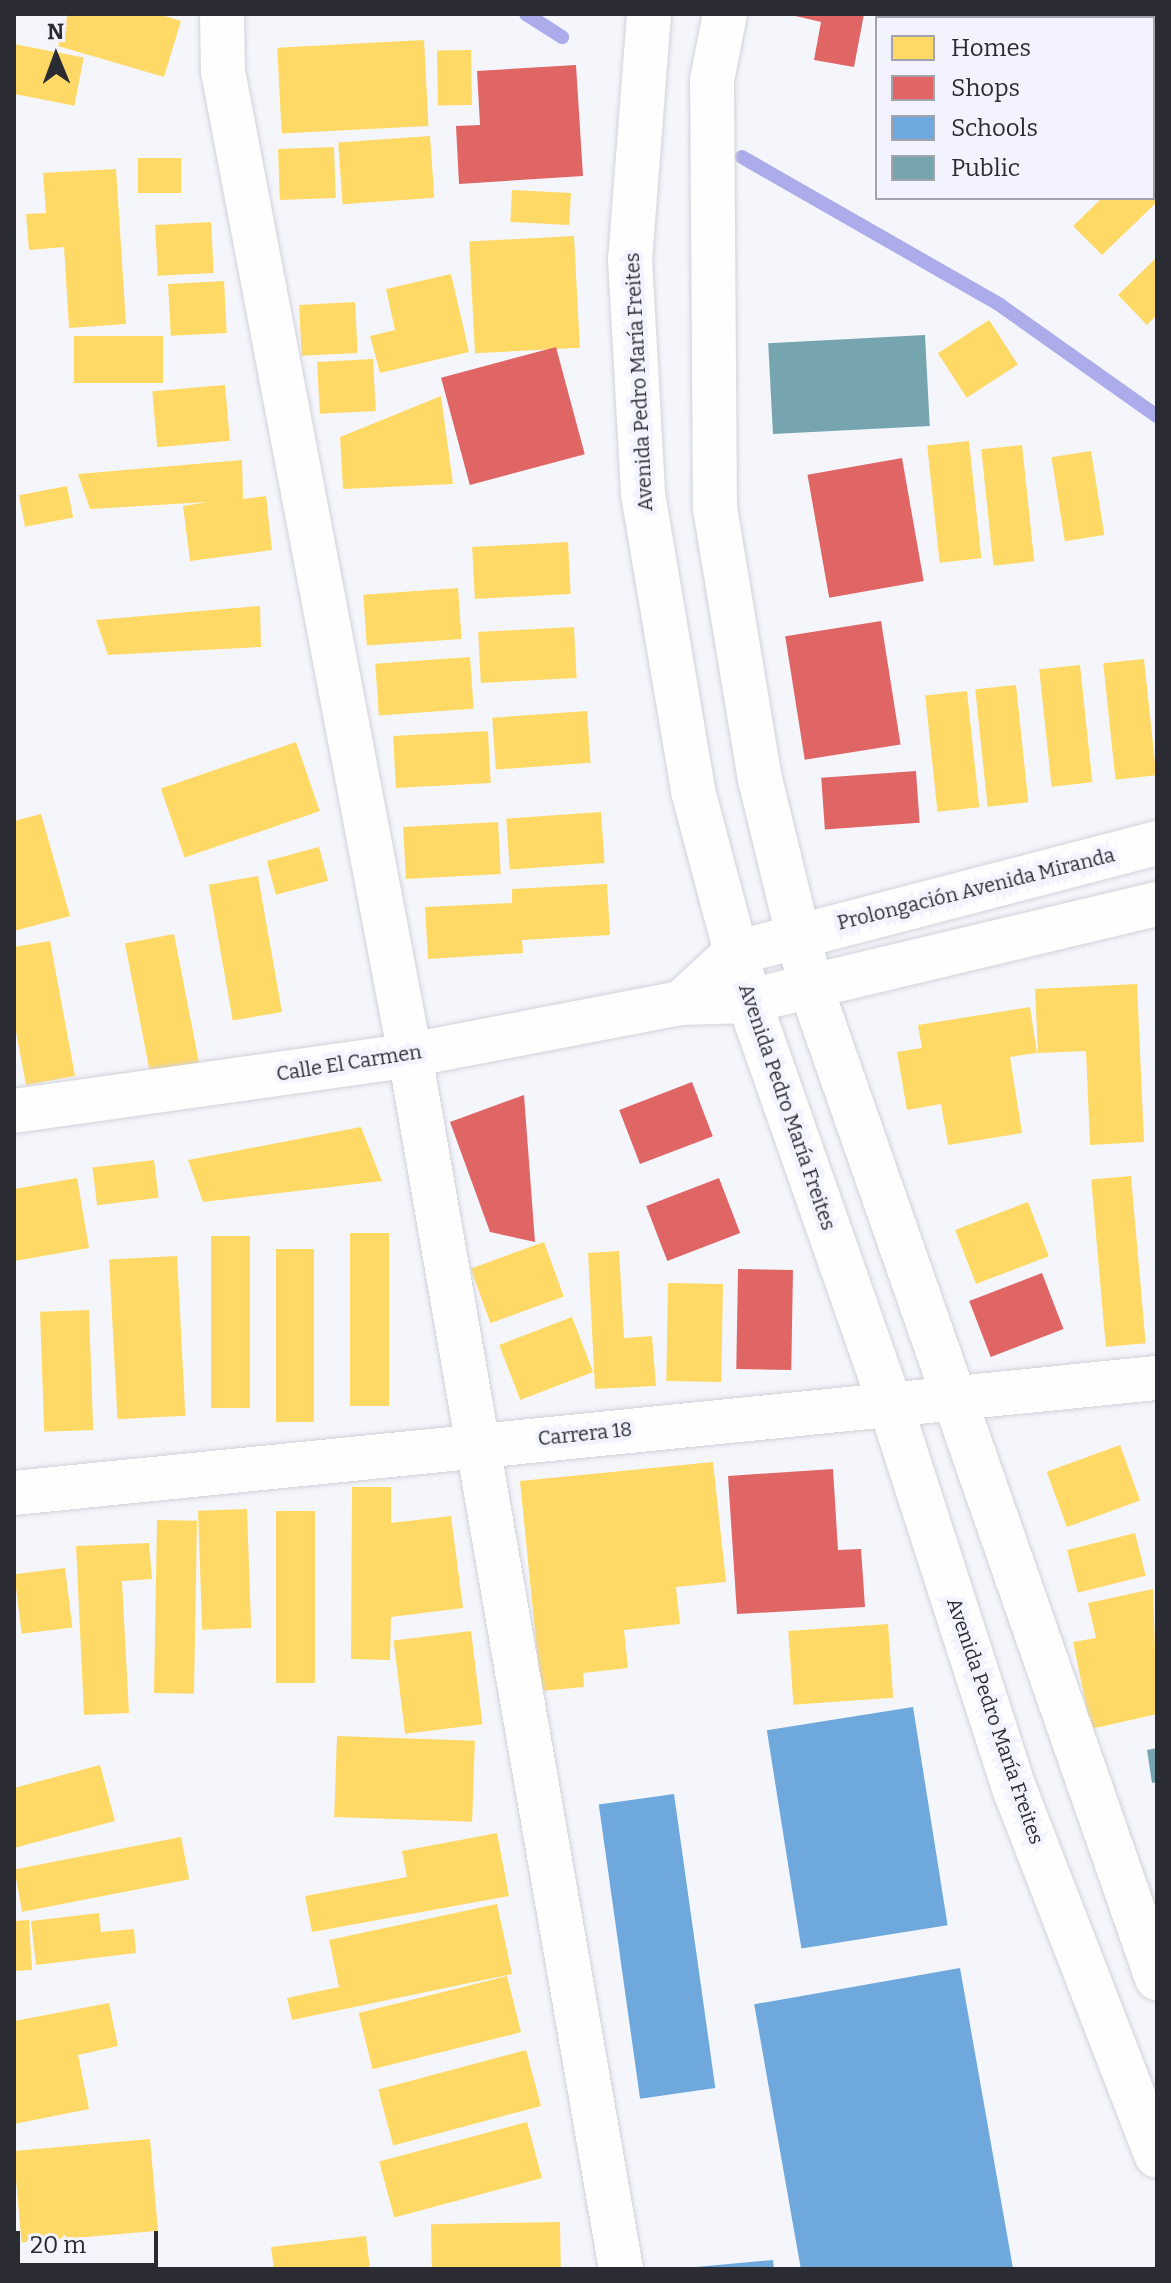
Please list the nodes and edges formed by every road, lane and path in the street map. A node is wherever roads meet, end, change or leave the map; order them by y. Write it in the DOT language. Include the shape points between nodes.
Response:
graph roads {
  1 [pos="222,14"];
  2 [pos="649,14"];
  3 [pos="725,14"];
  4 [pos="1157,843"];
  5 [pos="1157,904"];
  6 [pos="795,934"];
  7 [pos="735,953"];
  8 [pos="811,988"];
  9 [pos="749,1001"];
  10 [pos="681,1003"];
  11 [pos="410,1055"];
  12 [pos="14,1111"];
  13 [pos="1157,1378"];
  14 [pos="954,1398"];
  15 [pos="890,1404"];
  16 [pos="477,1445"];
  17 [pos="14,1493"];
  18 [pos="1157,1978"];
  19 [pos="1157,2156"];
  20 [pos="621,2269"];
  1 -- 11 [label="street" via="223,71"];
  2 -- 7 [label="street, Avenida Pedro María Freites" via="630,259 643,494 693,791"];
  3 -- 6 [label="street" via="712,80 715,508 760,779"];
  4 -- 6 [label="street, Prolongación Avenida Miranda"];
  5 -- 8 [label="street"];
  6 -- 7 [label="street, Prolongación Avenida Miranda"];
  6 -- 8 [label="street"];
  7 -- 9 [label="street, Avenida Pedro María Freites"];
  7 -- 10 [label="street"];
  8 -- 9 [label="street, Calle El Carmen"];
  8 -- 14 [label="street"];
  9 -- 10 [label="street, Calle El Carmen"];
  9 -- 15 [label="street, Avenida Pedro María Freites"];
  10 -- 11 [label="street, Calle El Carmen"];
  11 -- 12 [label="street, Calle El Carmen"];
  11 -- 16 [label="street"];
  13 -- 14 [label="street, Carrera 18"];
  14 -- 15 [label="street, Carrera 18"];
  14 -- 18 [label="street"];
  15 -- 16 [label="street, Carrera 18"];
  15 -- 19 [label="street, Avenida Pedro María Freites" via="1016,1793"];
  16 -- 17 [label="street, Carrera 18"];
  16 -- 20 [label="street"];
}
